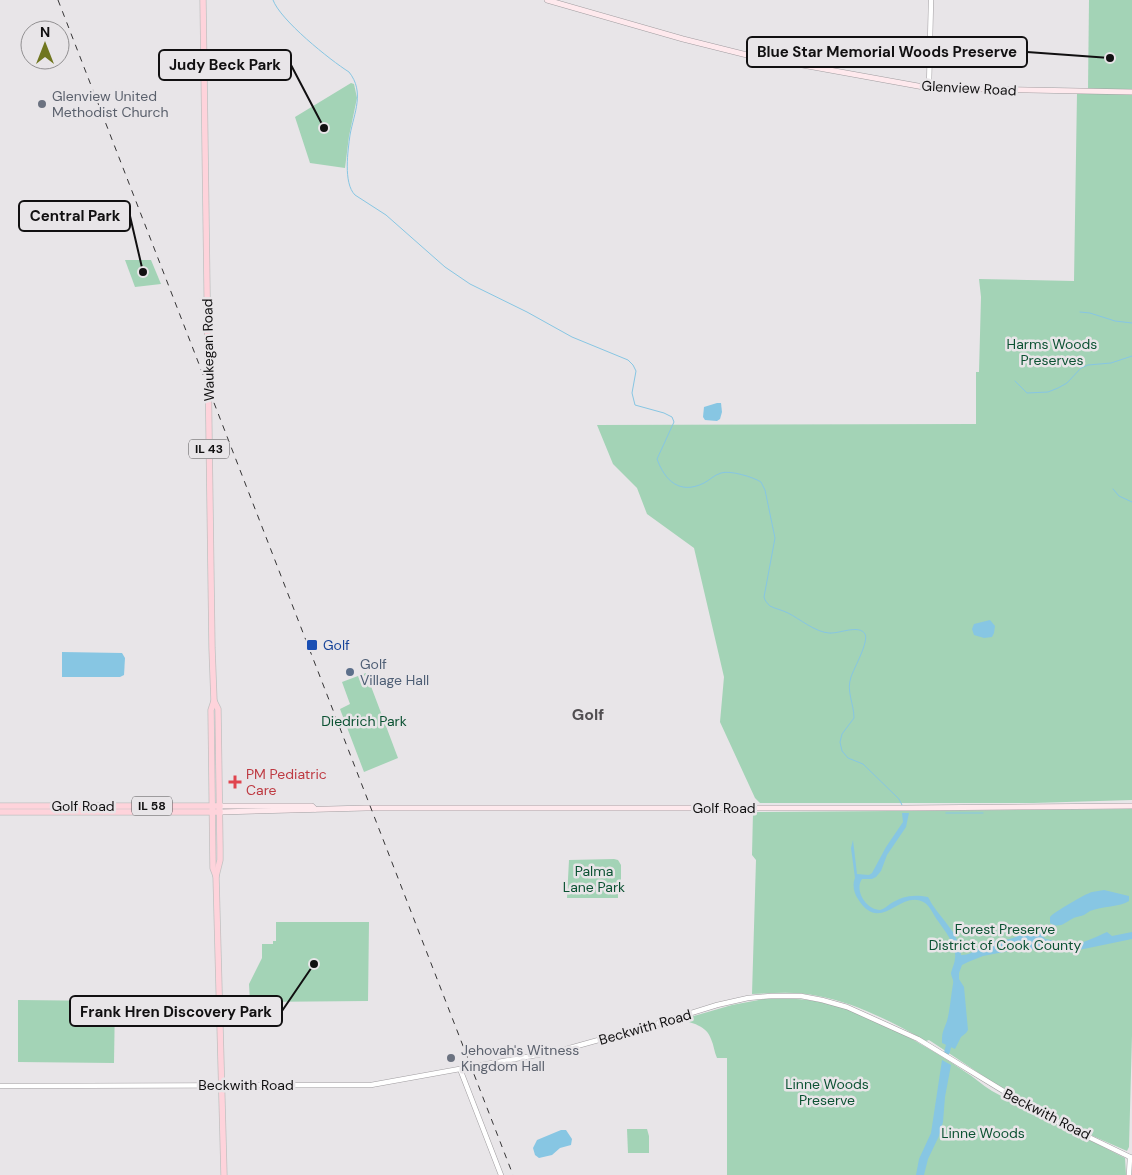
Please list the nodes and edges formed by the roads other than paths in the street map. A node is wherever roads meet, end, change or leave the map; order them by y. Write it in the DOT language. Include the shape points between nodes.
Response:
graph roads {
  1 [pos="203,0"];
  2 [pos="547,0"];
  3 [pos="931,0"];
  4 [pos="930,88"];
  5 [pos="1132,92"];
  6 [pos="214,700"];
  7 [pos="0,806"];
  8 [pos="1132,806"];
  9 [pos="211,809"];
  10 [pos="220,809"];
  11 [pos="0,812"];
  12 [pos="216,876"];
  13 [pos="460,1069"];
  14 [pos="222,1085"];
  15 [pos="0,1086"];
  16 [pos="1131,1157"];
  17 [pos="224,1175"];
  18 [pos="501,1175"];
  19 [pos="1129,1175"];
  1 -- 6 [label="main road, Waukegan Road / IL 43"];
  2 -- 4 [label="main road, Glenview Road" via="726,50"];
  3 -- 4 [label="street"];
  4 -- 5 [label="main road, Glenview Road"];
  6 -- 9 [label="main road, Waukegan Road / IL 43" via="211,710"];
  6 -- 10 [label="main road, Waukegan Road / IL 43" via="218,710"];
  7 -- 9 [label="main road, Golf Road / IL 58"];
  8 -- 10 [label="main road, Golf Road" via="315,809 307,806"];
  9 -- 10 [label="main road, Golf Road"];
  9 -- 11 [label="main road, Golf Road / IL 58"];
  9 -- 12 [label="main road, IL 43"];
  10 -- 12 [label="main road, IL 43" via="220,860"];
  12 -- 14 [label="main road, IL 43"];
  13 -- 14 [label="street, Beckwith Road" via="371,1084"];
  13 -- 16 [label="street, Beckwith Road" via="562,1050 748,998 801,996 833,1002 918,1039 1041,1114"];
  13 -- 18 [label="street"];
  14 -- 15 [label="street, Beckwith Road"];
  14 -- 17 [label="main road, IL 43"];
  16 -- 19 [label="street"];
}
